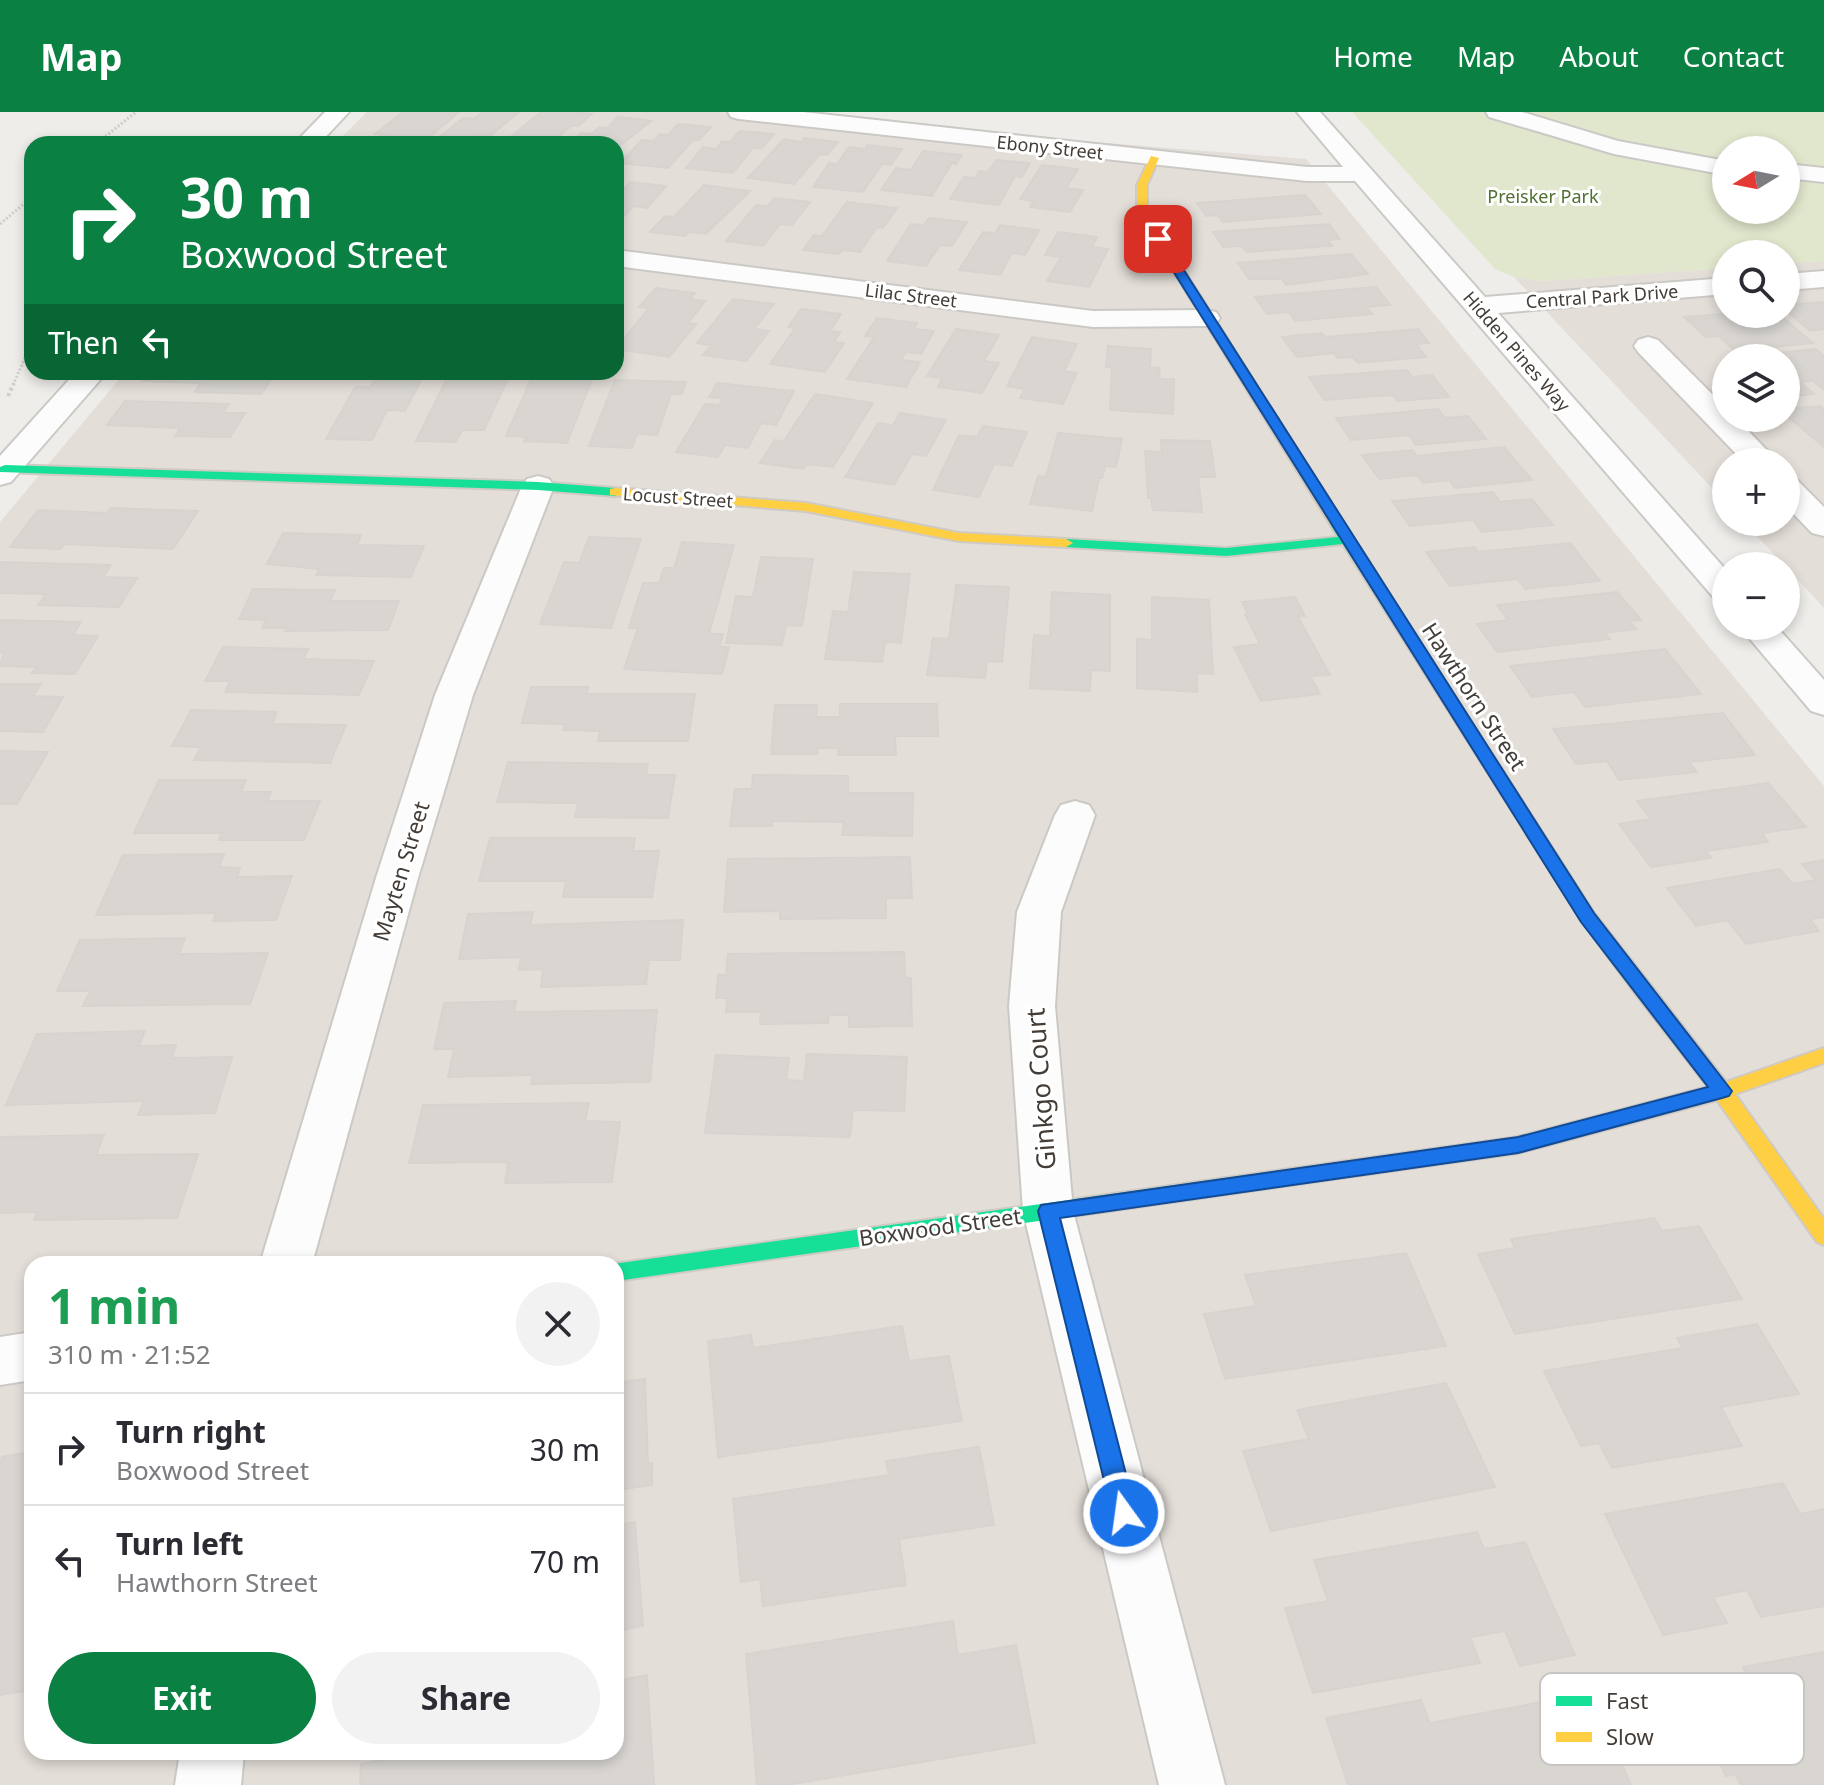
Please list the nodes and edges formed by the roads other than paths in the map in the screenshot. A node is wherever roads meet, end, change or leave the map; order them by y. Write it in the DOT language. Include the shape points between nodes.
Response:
graph roads {
  1 [pos="338,112"];
  2 [pos="739,112"];
  3 [pos="1308,112"];
  4 [pos="1497,112"];
  5 [pos="314,136"];
  6 [pos="1154,158"];
  7 [pos="1712,165"];
  8 [pos="1800,172"];
  9 [pos="1362,174"];
  10 [pos="1824,175"];
  11 [pos="624,259"];
  12 [pos="1824,279"];
  13 [pos="1800,281"];
  14 [pos="1712,287"];
  15 [pos="1478,306"];
  16 [pos="1206,318"];
  17 [pos="1648,346"];
  18 [pos="85,380"];
  19 [pos="1748,448"];
  20 [pos="2,472"];
  21 [pos="538,486"];
  22 [pos="1800,501"];
  23 [pos="1824,526"];
  24 [pos="1347,540"];
  25 [pos="1712,575"];
  26 [pos="1769,640"];
  27 [pos="1824,703"];
  28 [pos="1075,815"];
  29 [pos="1824,1055"];
  30 [pos="1722,1091"];
  31 [pos="1048,1211"];
  32 [pos="1824,1236"];
  33 [pos="288,1256"];
  34 [pos="624,1271"];
  35 [pos="24,1357"];
  36 [pos="0,1361"];
  37 [pos="211,1760"];
  38 [pos="208,1785"];
  39 [pos="1192,1785"];
  1 -- 5 [label="street"];
  2 -- 6 [label="street, Ebony Street"];
  3 -- 9 [label="street, Hidden Pines Way"];
  4 -- 7 [label="street" via="1614,147"];
  6 -- 9 [label="street, Ebony Street" via="1307,174"];
  6 -- 16 [label="street, Hawthorn Street" via="1142,185 1142,212"];
  8 -- 10 [label="street"];
  9 -- 15 [label="street, Hidden Pines Way"];
  11 -- 16 [label="street, Lilac Street" via="1093,319"];
  12 -- 13 [label="street"];
  14 -- 15 [label="street, Central Park Drive"];
  15 -- 25 [label="street, Hidden Pines Way"];
  16 -- 24 [label="street, Hawthorn Street"];
  17 -- 19 [label="street"];
  18 -- 20 [label="street"];
  20 -- 21 [label="street, Locust Street"];
  21 -- 24 [label="street, Locust Street" via="806,507 959,537 1226,552"];
  21 -- 33 [label="street, Mayten Street" via="454,695"];
  22 -- 23 [label="street"];
  24 -- 30 [label="street, Hawthorn Street" via="1588,917"];
  26 -- 27 [label="street"];
  28 -- 31 [label="street, Ginkgo Court" via="1039,912 1032,1006"];
  29 -- 30 [label="street, Boxwood Street"];
  30 -- 31 [label="street, Boxwood Street" via="1518,1145"];
  30 -- 32 [label="street, Hawthorn Street"];
  31 -- 34 [label="street, Boxwood Street"];
  31 -- 39 [label="street, Ginkgo Court"];
  35 -- 36 [label="street"];
  37 -- 38 [label="street"];
}
